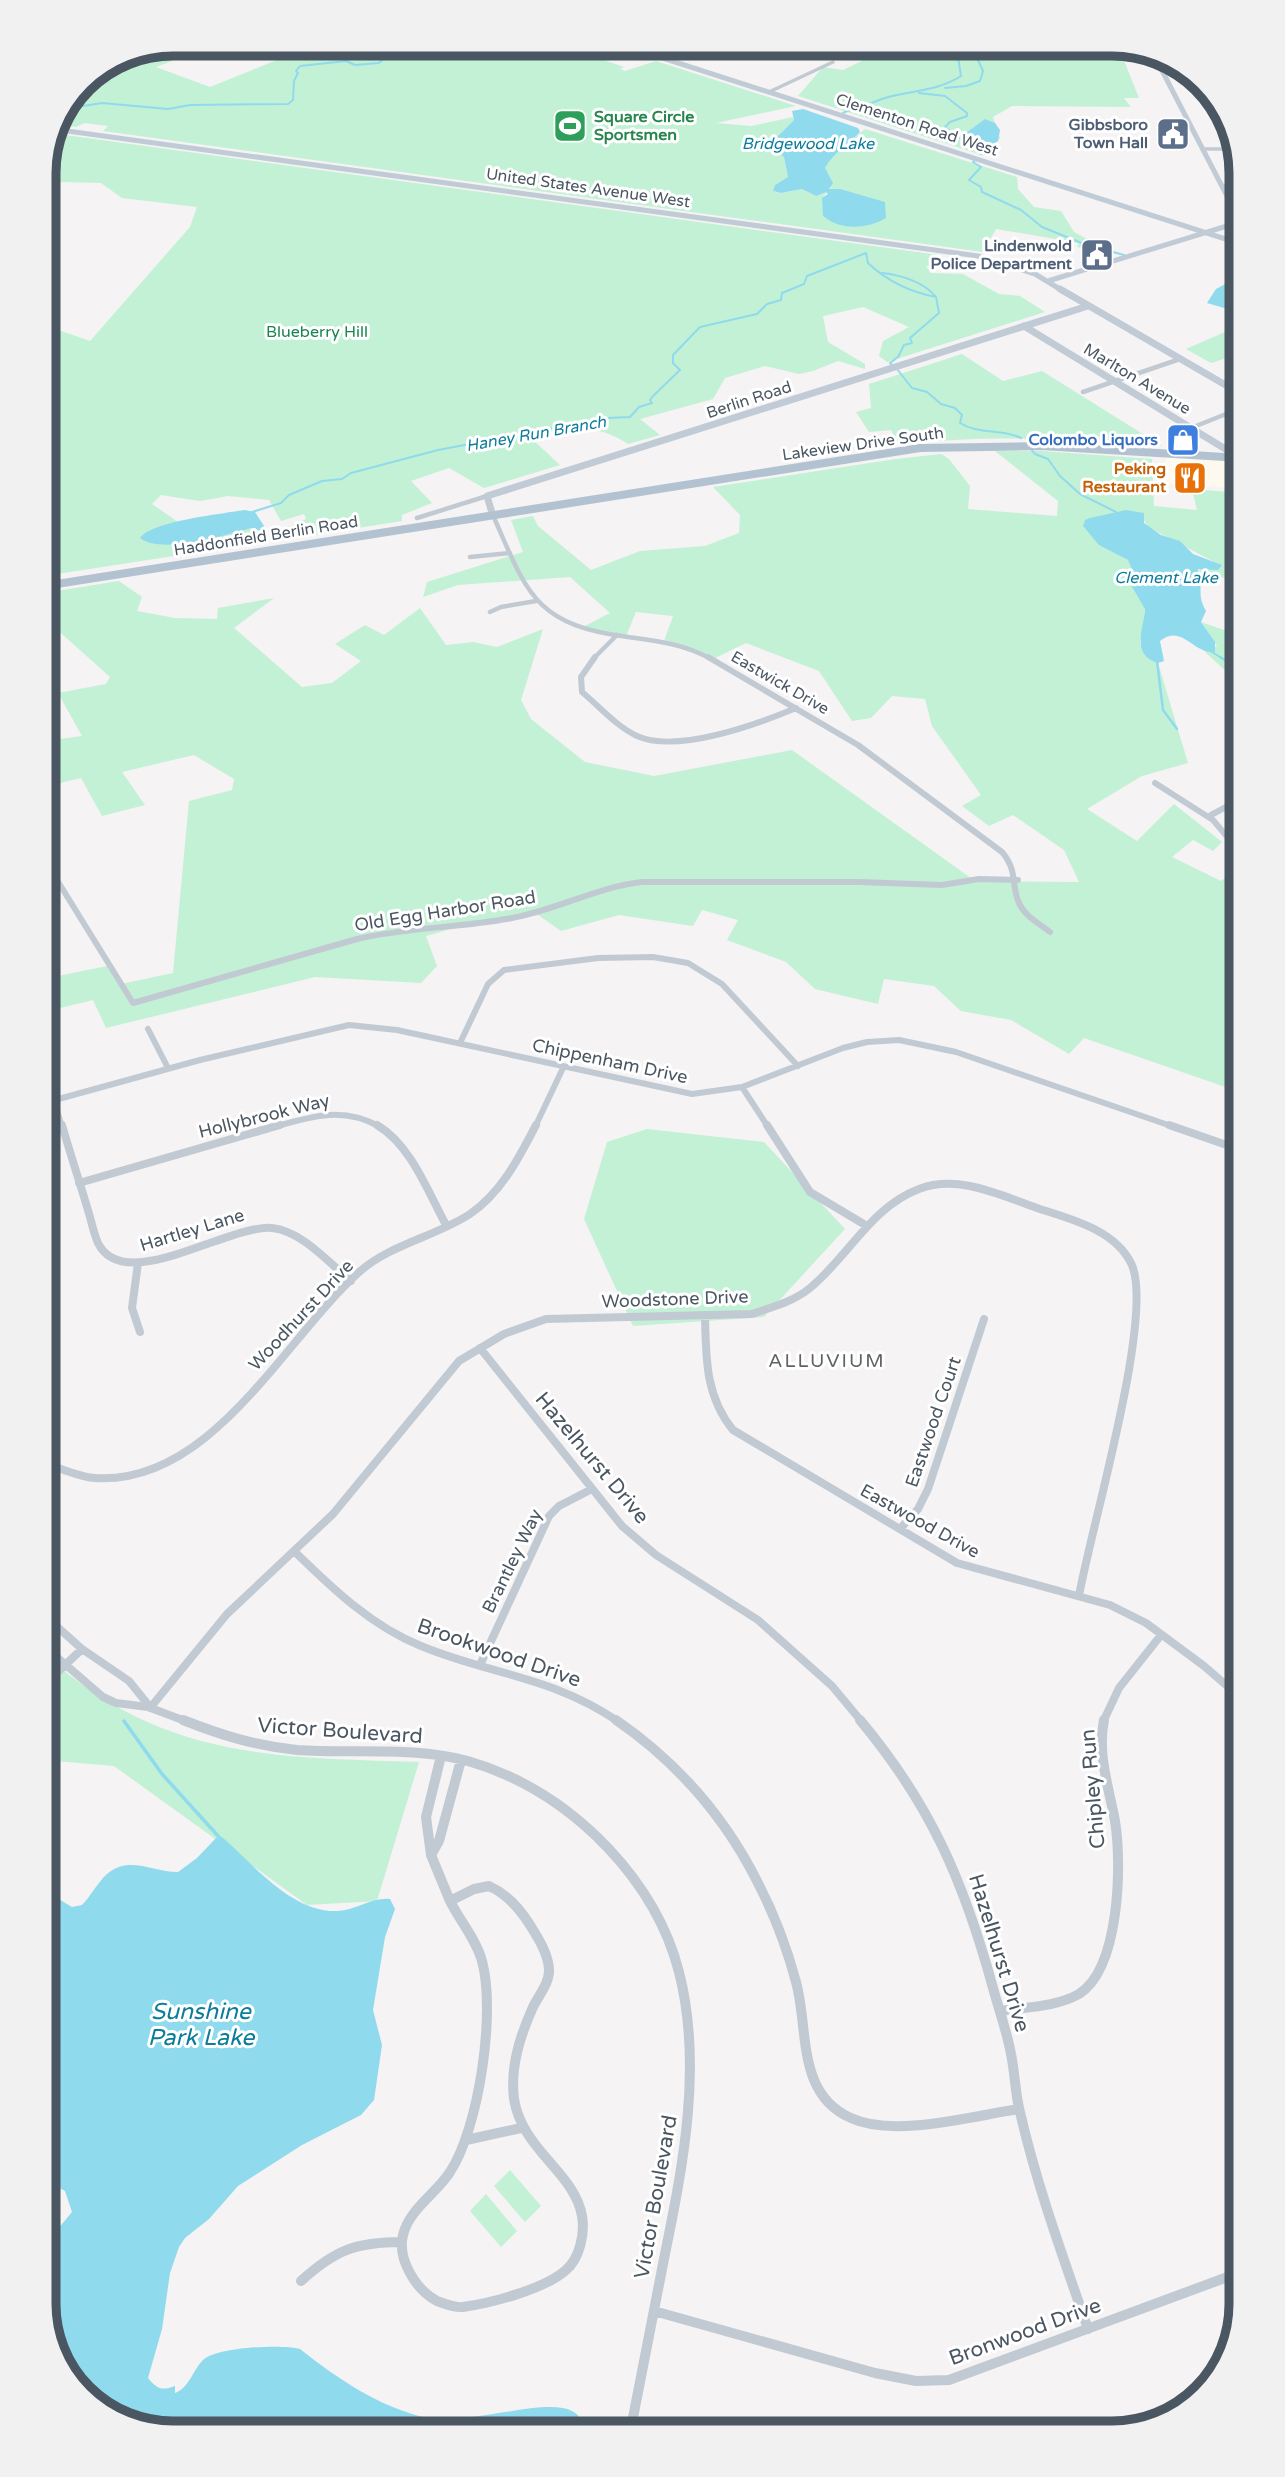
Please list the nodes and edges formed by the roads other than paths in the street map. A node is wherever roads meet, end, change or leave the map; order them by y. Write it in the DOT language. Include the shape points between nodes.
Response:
graph roads {
  1 [pos="656,56"];
  2 [pos="833,62"];
  3 [pos="1160,66"];
  4 [pos="769,92"];
  5 [pos="64,131"];
  6 [pos="1202,149"];
  7 [pos="1227,149"];
  8 [pos="1220,184"];
  9 [pos="1229,189"];
  10 [pos="1229,202"];
  11 [pos="1229,226"];
  12 [pos="1206,232"];
  13 [pos="1229,240"];
  14 [pos="1048,281"];
  15 [pos="1088,306"];
  16 [pos="1024,326"];
  17 [pos="1180,359"];
  18 [pos="1113,382"];
  19 [pos="1229,387"];
  20 [pos="1083,392"];
  21 [pos="1229,413"];
  22 [pos="1191,428"];
  23 [pos="1213,442"];
  24 [pos="1229,452"];
  25 [pos="1198,455"];
  26 [pos="1229,458"];
  27 [pos="487,496"];
  28 [pos="492,513"];
  29 [pos="417,518"];
  30 [pos="510,553"];
  31 [pos="470,556"];
  32 [pos="56,584"];
  33 [pos="536,601"];
  34 [pos="489,612"];
  35 [pos="617,635"];
  36 [pos="796,708"];
  37 [pos="1154,783"];
  38 [pos="1229,805"];
  39 [pos="1211,815"];
  40 [pos="1229,834"];
  41 [pos="56,879"];
  42 [pos="1018,880"];
  43 [pos="1050,932"];
  44 [pos="148,1029"];
  45 [pos="460,1044"];
  46 [pos="798,1066"];
  47 [pos="168,1068"];
  48 [pos="563,1068"];
  49 [pos="742,1087"];
  50 [pos="56,1099"];
  51 [pos="56,1107"];
  52 [pos="1229,1146"];
  53 [pos="79,1183"];
  54 [pos="446,1225"];
  55 [pos="867,1226"];
  56 [pos="138,1263"];
  57 [pos="351,1281"];
  58 [pos="705,1315"];
  59 [pos="984,1319"];
  60 [pos="140,1332"];
  61 [pos="480,1348"];
  62 [pos="56,1467"];
  63 [pos="592,1489"];
  64 [pos="900,1530"];
  65 [pos="294,1551"];
  66 [pos="1079,1596"];
  67 [pos="56,1626"];
  68 [pos="1161,1635"];
  69 [pos="82,1650"];
  70 [pos="56,1657"];
  71 [pos="480,1665"];
  72 [pos="65,1666"];
  73 [pos="56,1674"];
  74 [pos="1229,1688"];
  75 [pos="150,1708"];
  76 [pos="441,1756"];
  77 [pos="461,1760"];
  78 [pos="431,1855"];
  79 [pos="450,1901"];
  80 [pos="1000,2011"];
  81 [pos="1019,2109"];
  82 [pos="521,2128"];
  83 [pos="466,2140"];
  84 [pos="402,2242"];
  85 [pos="1229,2276"];
  86 [pos="301,2281"];
  87 [pos="654,2311"];
  88 [pos="1088,2329"];
  89 [pos="632,2421"];
  1 -- 4 [label="street, Clementon Road West"];
  2 -- 4 [label="street"];
  3 -- 6 [label="street"];
  4 -- 12 [label="street, Clementon Road West"];
  5 -- 14 [label="street, United States Avenue West" via="967,254 1019,267"];
  6 -- 7 [label="street"];
  6 -- 8 [label="street"];
  8 -- 9 [label="street"];
  8 -- 10 [label="street"];
  11 -- 12 [label="street"];
  12 -- 13 [label="street, Clementon Road West"];
  12 -- 14 [label="street"];
  14 -- 15 [label="street, United States Avenue West"];
  15 -- 16 [label="street, Berlin Road"];
  15 -- 17 [label="street, United States Avenue West"];
  16 -- 18 [label="street, Marlton Avenue"];
  16 -- 27 [label="street, Berlin Road"];
  17 -- 18 [label="street"];
  17 -- 19 [label="street, United States Avenue West"];
  18 -- 20 [label="street"];
  18 -- 22 [label="street, Marlton Avenue"];
  21 -- 22 [label="street"];
  22 -- 23 [label="street, Marlton Avenue"];
  23 -- 24 [label="street, Marlton Avenue"];
  23 -- 25 [label="main road" via="1213,449"];
  25 -- 26 [label="main road, Lakeview Drive South"];
  25 -- 28 [label="main road, Lakeview Drive South" via="1054,444 955,445"];
  27 -- 28 [label="street, Eastwick Drive"];
  27 -- 29 [label="street, Berlin Road"];
  28 -- 30 [label="street, Eastwick Drive"];
  28 -- 32 [label="main road, Haddonfield Berlin Road"];
  30 -- 31 [label="street"];
  30 -- 33 [label="street, Eastwick Drive"];
  33 -- 34 [label="street"];
  33 -- 35 [label="street, Eastwick Drive" via="559,620"];
  35 -- 36 [label="street, Eastwick Drive" via="690,647"];
  35 -- 36 [label="street" via="580,676 578,687 641,738 666,741 741,728"];
  36 -- 42 [label="street, Eastwick Drive" via="858,745 1002,852"];
  37 -- 39 [label="street"];
  38 -- 39 [label="street"];
  39 -- 40 [label="street"];
  41 -- 42 [label="street, Old Egg Harbor Road" via="132,1003 357,939 513,918 613,885 793,882 942,886 979,879"];
  42 -- 43 [label="street, Eastwick Drive" via="1019,903"];
  44 -- 47 [label="street"];
  45 -- 46 [label="street" via="488,985 504,970 598,958 653,957 688,963 722,984"];
  45 -- 47 [label="street, Chippenham Drive" via="397,1030 333,1026"];
  45 -- 48 [label="street, Chippenham Drive"];
  46 -- 49 [label="street, Chippenham Drive"];
  46 -- 52 [label="street, Chippenham Drive" via="867,1042 899,1040 930,1045"];
  47 -- 50 [label="street, Chippenham Drive"];
  48 -- 49 [label="street, Chippenham Drive" via="692,1094"];
  48 -- 54 [label="street, Woodhurst Drive" via="502,1183 476,1210"];
  49 -- 55 [label="street" via="810,1192"];
  51 -- 53 [label="street, Hartley Lane"];
  53 -- 54 [label="street, Hollybrook Way" via="316,1115 350,1114 373,1120 390,1133"];
  53 -- 56 [label="street, Hartley Lane" via="105,1254 113,1260"];
  54 -- 57 [label="street, Woodhurst Drive" via="397,1248"];
  55 -- 58 [label="street, Woodstone Drive" via="820,1280 796,1298 752,1314"];
  55 -- 66 [label="street, Woodstone Drive" via="919,1189 971,1187 1092,1230 1112,1242 1131,1264 1137,1286 1129,1376"];
  56 -- 57 [label="street, Hartley Lane" via="157,1261 260,1226 274,1227 297,1238"];
  56 -- 60 [label="street" via="131,1306"];
  57 -- 62 [label="street, Woodhurst Drive" via="231,1415 198,1445 147,1470 114,1478"];
  58 -- 61 [label="street, Woodstone Drive" via="546,1319"];
  58 -- 64 [label="street, Eastwood Drive" via="711,1393 721,1419"];
  59 -- 64 [label="street, Eastwood Court" via="928,1489"];
  61 -- 63 [label="street, Hazelhurst Drive"];
  61 -- 65 [label="street, Woodstone Drive" via="447,1373 372,1469"];
  63 -- 71 [label="street, Brantley Way" via="549,1516"];
  63 -- 80 [label="street, Hazelhurst Drive" via="639,1542 758,1620 832,1686 871,1730 929,1819 960,1882"];
  64 -- 66 [label="street, Eastwood Drive" via="977,1571"];
  65 -- 71 [label="street, Brookwood Drive" via="374,1621 407,1640"];
  65 -- 75 [label="street, Woodstone Drive" via="227,1614"];
  66 -- 68 [label="street, Eastwood Drive" via="1110,1605"];
  67 -- 69 [label="street"];
  68 -- 74 [label="street, Eastwood Drive"];
  68 -- 80 [label="street, Chipley Run" via="1112,1699 1103,1722 1105,1769 1117,1840 1107,1954 1101,1969 1080,1993"];
  69 -- 72 [label="street"];
  69 -- 75 [label="street" via="129,1681"];
  70 -- 72 [label="street, Victor Boulevard"];
  71 -- 81 [label="street, Brookwood Drive" via="577,1696 650,1746 701,1796 762,1889 797,1984 809,2068 825,2099 838,2110 862,2122 894,2125"];
  72 -- 73 [label="street"];
  72 -- 75 [label="street, Victor Boulevard" via="110,1701"];
  75 -- 76 [label="street, Victor Boulevard" via="256,1744"];
  76 -- 77 [label="street, Victor Boulevard"];
  76 -- 78 [label="street" via="425,1818"];
  77 -- 78 [label="street"];
  77 -- 87 [label="street, Victor Boulevard" via="522,1782 578,1818 620,1861 671,1944 687,2005 692,2074 684,2160"];
  78 -- 79 [label="street"];
  79 -- 82 [label="street" via="484,1886 499,1890 515,1905 546,1954 548,1976 516,2056 514,2091"];
  79 -- 83 [label="street" via="477,1946 488,1979"];
  80 -- 81 [label="street, Hazelhurst Drive"];
  81 -- 88 [label="street, Hazelhurst Drive" via="1042,2199"];
  82 -- 83 [label="street"];
  82 -- 84 [label="street" via="582,2206 582,2244 565,2272 553,2281 461,2307 446,2306 414,2281"];
  83 -- 84 [label="street" via="446,2179 409,2221"];
  84 -- 86 [label="street" via="358,2244 327,2256"];
  85 -- 88 [label="street, Bronwood Drive"];
  87 -- 88 [label="street, Bronwood Drive" via="916,2381 949,2380"];
  87 -- 89 [label="street, Victor Boulevard"];
}
